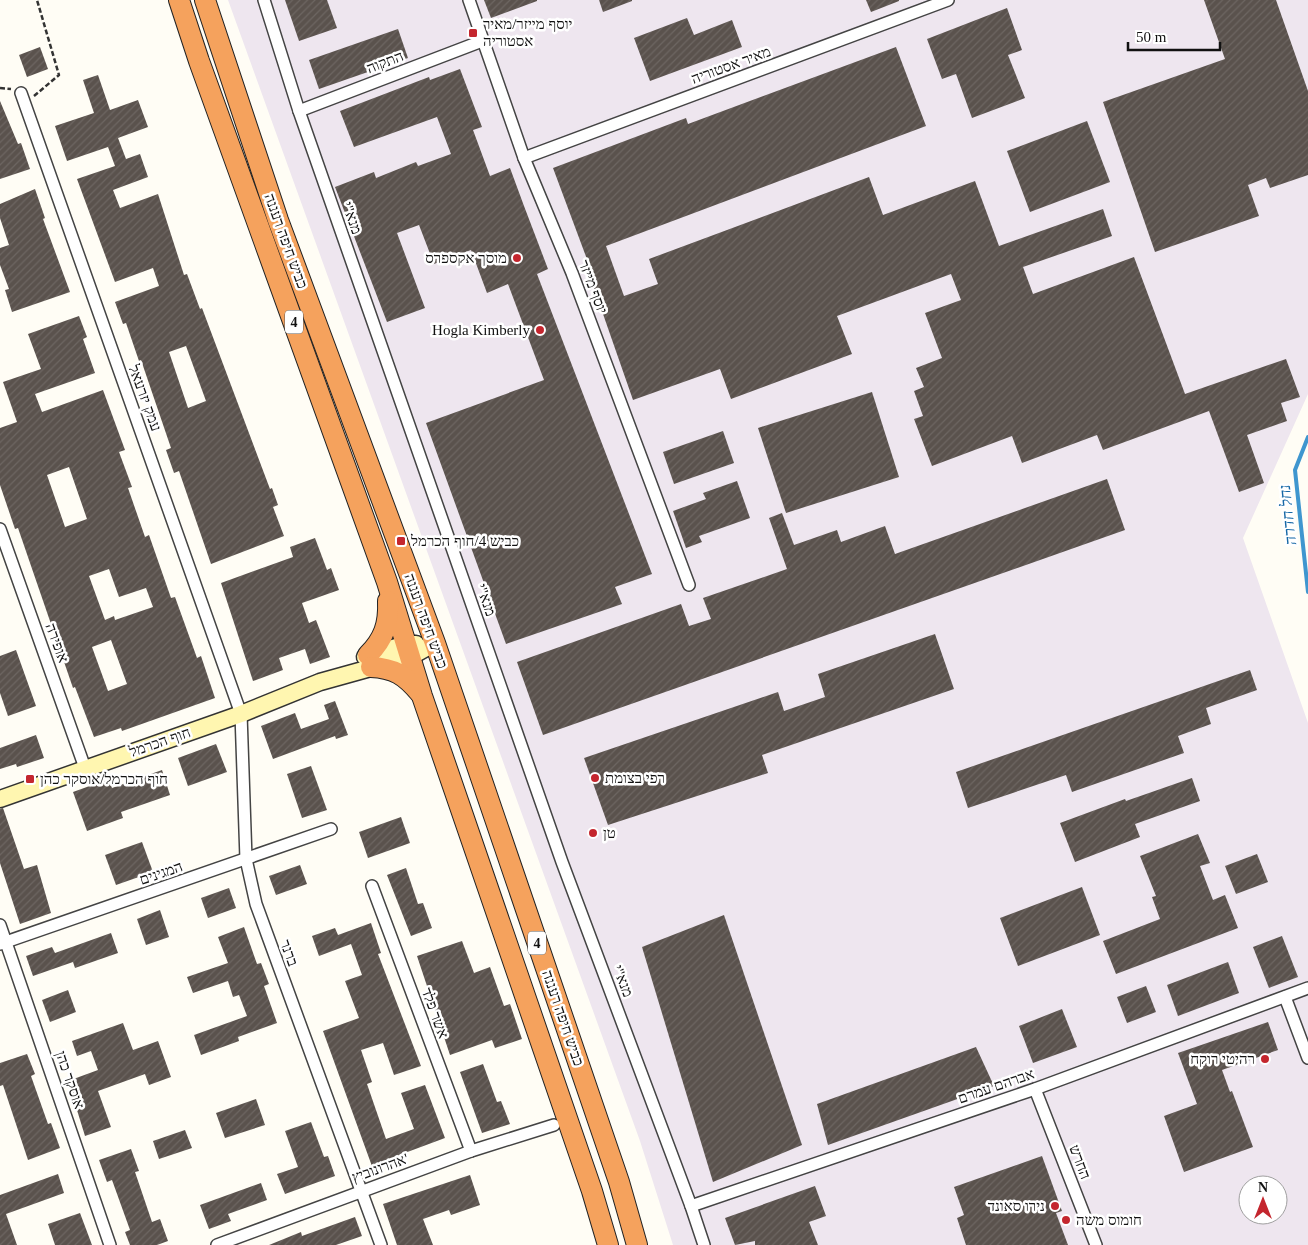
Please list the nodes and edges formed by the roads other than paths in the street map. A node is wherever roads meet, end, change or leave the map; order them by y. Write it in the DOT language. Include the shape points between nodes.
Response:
graph roads {
  1 [pos="179,0"];
  2 [pos="205,0"];
  3 [pos="264,0"];
  4 [pos="469,0"];
  5 [pos="948,0"];
  6 [pos="482,41"];
  7 [pos="21,93"];
  8 [pos="299,112"];
  9 [pos="524,158"];
  10 [pos="0,529"];
  11 [pos="387,582"];
  12 [pos="689,585"];
  13 [pos="434,643"];
  14 [pos="408,651"];
  15 [pos="370,662"];
  16 [pos="422,696"];
  17 [pos="241,714"];
  18 [pos="85,768"];
  19 [pos="0,799"];
  20 [pos="331,829"];
  21 [pos="246,859"];
  22 [pos="372,886"];
  23 [pos="0,925"];
  24 [pos="3,942"];
  25 [pos="1308,988"];
  26 [pos="1285,997"];
  27 [pos="1308,1058"];
  28 [pos="1035,1089"];
  29 [pos="554,1125"];
  30 [pos="470,1151"];
  31 [pos="360,1191"];
  32 [pos="692,1206"];
  33 [pos="110,1245"];
  34 [pos="217,1245"];
  35 [pos="381,1245"];
  36 [pos="608,1245"];
  37 [pos="637,1245"];
  38 [pos="704,1245"];
  39 [pos="1096,1245"];
  1 -- 11 [label="highway, כביש חיפה רעננה / 4"];
  2 -- 13 [label="highway, כביש חיפה רעננה / 4" via="278,220"];
  3 -- 8 [label="street, מנא\"י"];
  4 -- 6 [label="street, יוסף מייזר"];
  5 -- 9 [label="street, מאיר אסטוריה"];
  6 -- 8 [label="street, התקוה"];
  6 -- 9 [label="street, יוסף מייזר"];
  7 -- 17 [label="street, עמק יזרעאל"];
  8 -- 32 [label="street, מנא\"י" via="562,862"];
  9 -- 12 [label="street, יוסף מייזר" via="572,273"];
  10 -- 18 [label="street, אופירה"];
  11 -- 14 [label="highway, כביש חיפה רעננה / 4"];
  11 -- 15 [label="highway" via="385,633"];
  13 -- 14 [label="street, חוף הכרמל"];
  13 -- 37 [label="highway, כביש חיפה רעננה / 4"];
  14 -- 15 [label="street, חוף הכרמל"];
  14 -- 16 [label="highway, כביש חיפה רעננה / 4"];
  15 -- 16 [label="highway" via="396,671 408,679"];
  15 -- 17 [label="street, חוף הכרמל"];
  16 -- 36 [label="highway, כביש חיפה רעננה / 4"];
  17 -- 18 [label="street, חוף הכרמל"];
  17 -- 21 [label="street, ברנר"];
  18 -- 19 [label="street, חוף הכרמל"];
  20 -- 21 [label="street, המגינים"];
  21 -- 24 [label="street, המגינים"];
  21 -- 31 [label="street, ברנר" via="256,904"];
  22 -- 30 [label="street, אשר פלד"];
  23 -- 24 [label="street, אוסקר כהן"];
  24 -- 33 [label="street, אוסקר כהן"];
  25 -- 26 [label="street, אברהם עמרם"];
  26 -- 27 [label="street"];
  26 -- 28 [label="street, אברהם עמרם"];
  28 -- 32 [label="street, אברהם עמרם"];
  28 -- 39 [label="street, החרש"];
  29 -- 30 [label="street, אהרונוביץ'"];
  30 -- 31 [label="street, אהרונוביץ'"];
  31 -- 34 [label="street, אהרונוביץ'"];
  31 -- 35 [label="street, ברנר"];
  32 -- 38 [label="street, מנא\"י"];
}
